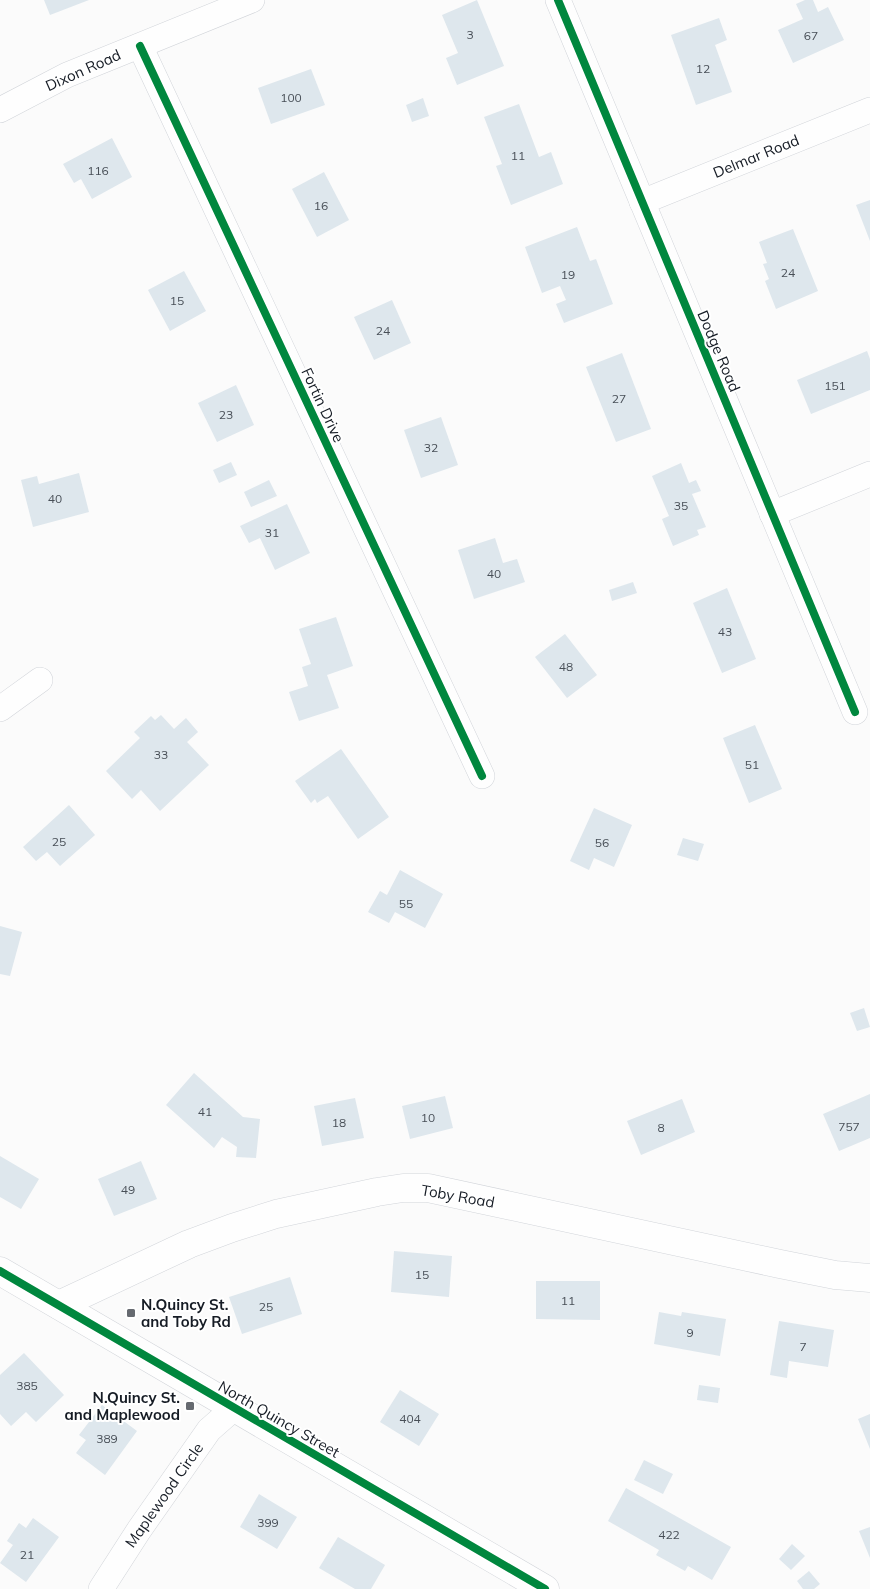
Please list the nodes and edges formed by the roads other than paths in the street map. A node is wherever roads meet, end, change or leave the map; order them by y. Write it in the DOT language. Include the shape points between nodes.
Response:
graph roads {
  1 [pos="252,0"];
  2 [pos="558,0"];
  3 [pos="140,46"];
  4 [pos="0,110"];
  5 [pos="870,110"];
  6 [pos="642,202"];
  7 [pos="870,474"];
  8 [pos="772,514"];
  9 [pos="40,680"];
  10 [pos="0,709"];
  11 [pos="855,712"];
  12 [pos="482,776"];
  13 [pos="0,1271"];
  14 [pos="870,1278"];
  15 [pos="59,1305"];
  16 [pos="234,1408"];
  17 [pos="102,1589"];
  18 [pos="545,1589"];
  1 -- 3 [label="street, Dixon Road"];
  2 -- 6 [label="street, Dodge Road"];
  3 -- 4 [label="street, Dixon Road" via="68,75"];
  3 -- 12 [label="street, Fortin Drive"];
  5 -- 6 [label="street, Delmar Road"];
  6 -- 8 [label="street, Dodge Road"];
  7 -- 8 [label="street"];
  8 -- 11 [label="street, Dodge Road"];
  9 -- 10 [label="street"];
  13 -- 15 [label="main road, North Quincy Street"];
  14 -- 15 [label="main road, Toby Road" via="780,1264 428,1188 403,1188 276,1214 232,1228"];
  15 -- 16 [label="main road, North Quincy Street"];
  16 -- 17 [label="street, Maplewood Circle" via="209,1430"];
  16 -- 18 [label="main road, North Quincy Street"];
}
